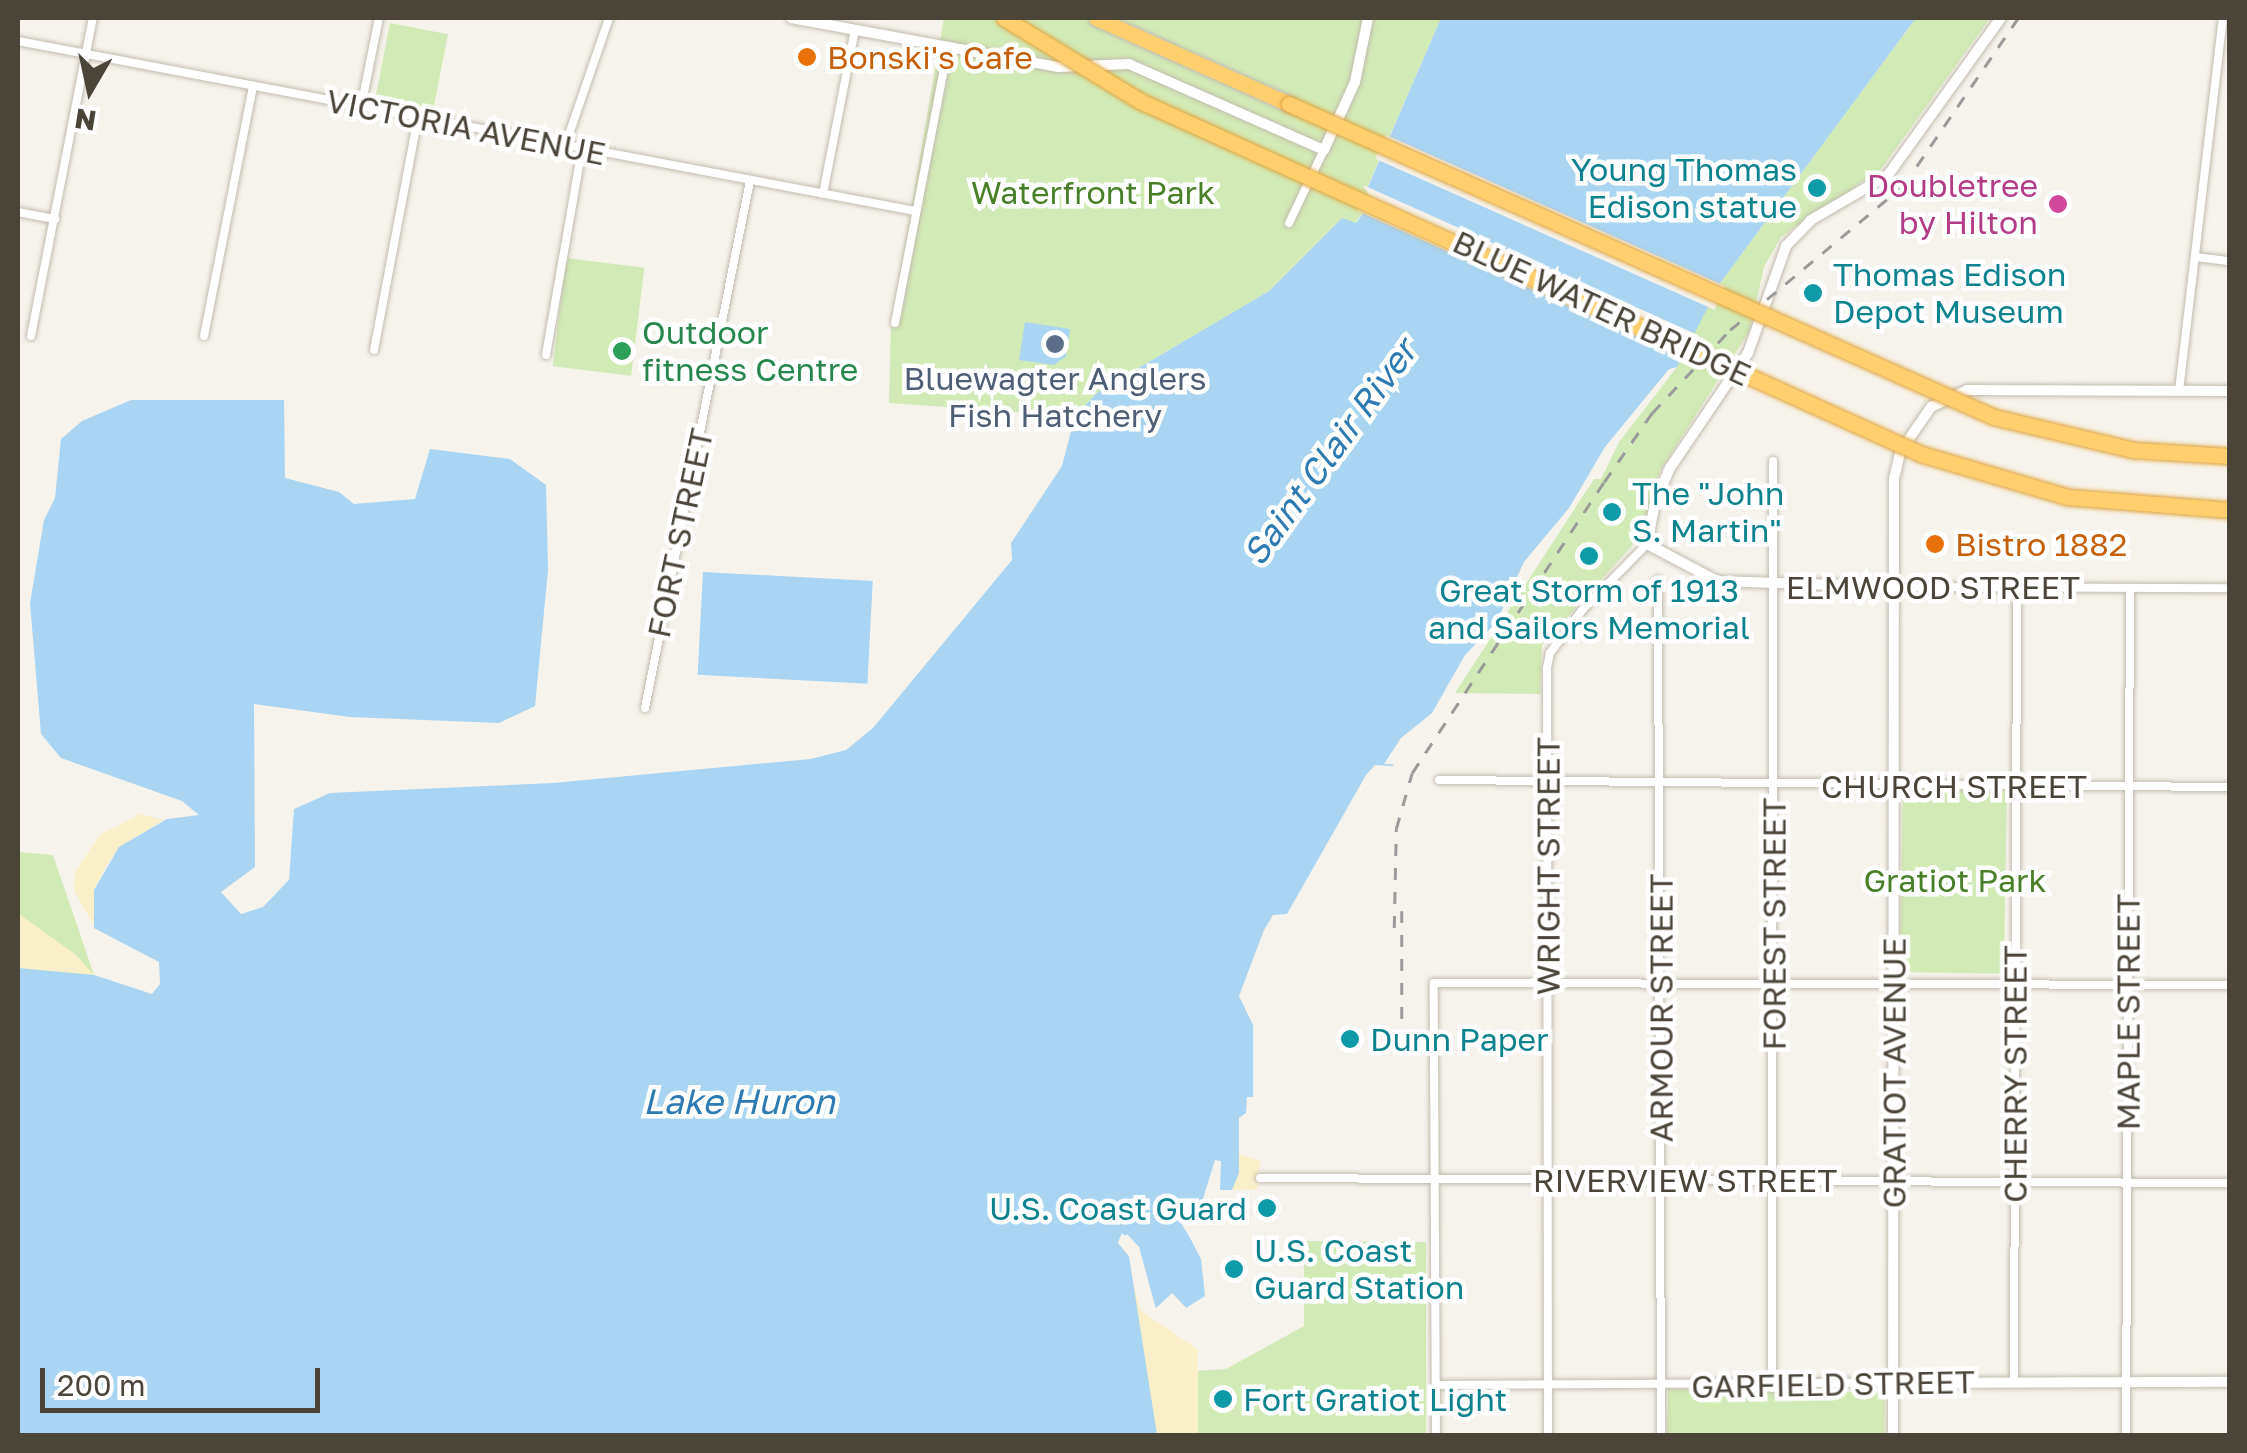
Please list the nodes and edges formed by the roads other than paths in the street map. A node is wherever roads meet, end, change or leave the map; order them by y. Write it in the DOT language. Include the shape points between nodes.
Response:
graph roads {
  1 [pos="93,18"];
  2 [pos="380,18"];
  3 [pos="610,18"];
  4 [pos="791,18"];
  5 [pos="1004,18"];
  6 [pos="1096,18"];
  7 [pos="1368,18"];
  8 [pos="2001,18"];
  9 [pos="2223,18"];
  10 [pos="855,30"];
  11 [pos="18,41"];
  12 [pos="948,47"];
  13 [pos="86,54"];
  14 [pos="2216,82"];
  15 [pos="2230,84"];
  16 [pos="253,87"];
  17 [pos="361,107"];
  18 [pos="418,118"];
  19 [pos="565,146"];
  20 [pos="582,149"];
  21 [pos="1324,150"];
  22 [pos="750,181"];
  23 [pos="823,194"];
  24 [pos="915,211"];
  25 [pos="18,212"];
  26 [pos="55,218"];
  27 [pos="1289,223"];
  28 [pos="2194,258"];
  29 [pos="2230,261"];
  30 [pos="895,323"];
  31 [pos="31,336"];
  32 [pos="204,336"];
  33 [pos="374,350"];
  34 [pos="546,355"];
  35 [pos="2179,390"];
  36 [pos="2230,392"];
  37 [pos="2230,456"];
  38 [pos="1773,460"];
  39 [pos="2230,510"];
  40 [pos="1648,544"];
  41 [pos="1658,580"];
  42 [pos="1774,586"];
  43 [pos="1895,587"];
  44 [pos="2017,588"];
  45 [pos="2130,588"];
  46 [pos="2230,588"];
  47 [pos="645,708"];
  48 [pos="1439,780"];
  49 [pos="1548,785"];
  50 [pos="1661,786"];
  51 [pos="1774,786"];
  52 [pos="1894,786"];
  53 [pos="2016,786"];
  54 [pos="2128,786"];
  55 [pos="2230,787"];
  56 [pos="1661,983"];
  57 [pos="1550,984"];
  58 [pos="1774,984"];
  59 [pos="1895,984"];
  60 [pos="2015,984"];
  61 [pos="2128,984"];
  62 [pos="2230,985"];
  63 [pos="1436,1176"];
  64 [pos="1260,1178"];
  65 [pos="1548,1180"];
  66 [pos="1894,1181"];
  67 [pos="1662,1182"];
  68 [pos="1773,1182"];
  69 [pos="2015,1182"];
  70 [pos="2128,1182"];
  71 [pos="2230,1183"];
  72 [pos="2014,1381"];
  73 [pos="2127,1381"];
  74 [pos="2230,1382"];
  75 [pos="1893,1383"];
  76 [pos="1438,1385"];
  77 [pos="1660,1387"];
  78 [pos="1548,1388"];
  79 [pos="1772,1388"];
  80 [pos="1436,1436"];
  81 [pos="1548,1436"];
  82 [pos="1661,1436"];
  83 [pos="1893,1436"];
  84 [pos="2126,1436"];
  1 -- 13 [label="street"];
  2 -- 17 [label="street"];
  3 -- 19 [label="street"];
  4 -- 10 [label="street"];
  5 -- 39 [label="highway, BLUE WATER BRIDGE, bridge" via="1140,101 1953,467 2096,502"];
  6 -- 37 [label="highway, BLUE WATER BRIDGE, bridge" via="1994,417 2134,450"];
  7 -- 21 [label="street" via="1356,82"];
  8 -- 40 [label="street" via="1888,175 1811,220 1786,246 1748,354 1660,488"];
  9 -- 14 [label="street"];
  10 -- 12 [label="street"];
  10 -- 23 [label="street"];
  11 -- 13 [label="street, VICTORIA AVENUE"];
  12 -- 21 [label="street" via="1059,67 1111,61 1145,68"];
  12 -- 24 [label="street"];
  13 -- 16 [label="street, VICTORIA AVENUE"];
  13 -- 26 [label="street"];
  14 -- 15 [label="street"];
  14 -- 28 [label="street"];
  16 -- 17 [label="street, VICTORIA AVENUE"];
  16 -- 32 [label="street"];
  17 -- 18 [label="street, VICTORIA AVENUE"];
  18 -- 19 [label="street, VICTORIA AVENUE"];
  18 -- 33 [label="street"];
  19 -- 20 [label="street, VICTORIA AVENUE"];
  20 -- 22 [label="street, VICTORIA AVENUE"];
  20 -- 34 [label="street"];
  21 -- 27 [label="street"];
  22 -- 23 [label="street, VICTORIA AVENUE"];
  22 -- 47 [label="street, FORT STREET"];
  23 -- 24 [label="street, VICTORIA AVENUE"];
  24 -- 30 [label="street"];
  25 -- 26 [label="street"];
  26 -- 31 [label="street"];
  28 -- 29 [label="street"];
  28 -- 35 [label="street"];
  35 -- 36 [label="street"];
  35 -- 43 [label="street, GRATIOT AVENUE" via="1981,388 1954,393 1920,416 1894,479"];
  38 -- 42 [label="street, FOREST STREET"];
  40 -- 42 [label="street, ELMWOOD STREET" via="1717,581"];
  40 -- 49 [label="street, WRIGHT STREET" via="1583,609 1548,660"];
  41 -- 50 [label="street, ARMOUR STREET"];
  42 -- 43 [label="street, ELMWOOD STREET"];
  42 -- 51 [label="street, FOREST STREET"];
  43 -- 44 [label="street, ELMWOOD STREET"];
  43 -- 52 [label="street, GRATIOT AVENUE"];
  44 -- 45 [label="street, ELMWOOD STREET"];
  44 -- 53 [label="street, CHERRY STREET"];
  45 -- 46 [label="street, ELMWOOD STREET"];
  45 -- 54 [label="street, MAPLE STREET"];
  48 -- 49 [label="street, CHURCH STREET"];
  49 -- 50 [label="street, CHURCH STREET"];
  49 -- 57 [label="street, WRIGHT STREET"];
  50 -- 51 [label="street, CHURCH STREET"];
  50 -- 56 [label="street, ARMOUR STREET"];
  51 -- 52 [label="street, CHURCH STREET"];
  51 -- 58 [label="street, FOREST STREET"];
  52 -- 53 [label="street, CHURCH STREET"];
  52 -- 59 [label="street, GRATIOT AVENUE"];
  53 -- 54 [label="street, CHURCH STREET"];
  53 -- 60 [label="street, CHERRY STREET"];
  54 -- 55 [label="street, CHURCH STREET"];
  54 -- 61 [label="street, MAPLE STREET"];
  56 -- 57 [label="street"];
  56 -- 58 [label="street"];
  56 -- 67 [label="street, ARMOUR STREET"];
  57 -- 63 [label="street" via="1434,984"];
  57 -- 65 [label="street, WRIGHT STREET"];
  58 -- 59 [label="street"];
  58 -- 68 [label="street, FOREST STREET"];
  59 -- 60 [label="street"];
  59 -- 66 [label="street, GRATIOT AVENUE"];
  60 -- 61 [label="street"];
  60 -- 69 [label="street, CHERRY STREET"];
  61 -- 62 [label="street"];
  61 -- 70 [label="street, MAPLE STREET"];
  63 -- 64 [label="street, RIVERVIEW STREET"];
  63 -- 65 [label="street, RIVERVIEW STREET"];
  63 -- 76 [label="street"];
  65 -- 67 [label="street, RIVERVIEW STREET"];
  65 -- 78 [label="street, WRIGHT STREET"];
  66 -- 68 [label="street, RIVERVIEW STREET"];
  66 -- 69 [label="street, RIVERVIEW STREET"];
  66 -- 75 [label="street, GRATIOT AVENUE"];
  67 -- 68 [label="street, RIVERVIEW STREET"];
  67 -- 77 [label="street, ARMOUR STREET"];
  68 -- 79 [label="street, FOREST STREET"];
  69 -- 70 [label="street, RIVERVIEW STREET"];
  69 -- 72 [label="street, CHERRY STREET"];
  70 -- 71 [label="street, RIVERVIEW STREET"];
  70 -- 73 [label="street, MAPLE STREET"];
  72 -- 73 [label="street, GARFIELD STREET"];
  72 -- 75 [label="street, GARFIELD STREET"];
  73 -- 74 [label="street, GARFIELD STREET"];
  73 -- 84 [label="street, MAPLE STREET"];
  75 -- 79 [label="street, GARFIELD STREET"];
  75 -- 83 [label="street, GRATIOT AVENUE"];
  76 -- 78 [label="street, GARFIELD STREET"];
  76 -- 80 [label="street"];
  77 -- 78 [label="street, GARFIELD STREET"];
  77 -- 79 [label="street, GARFIELD STREET"];
  77 -- 82 [label="street, ARMOUR STREET"];
  78 -- 81 [label="street, WRIGHT STREET"];
}
